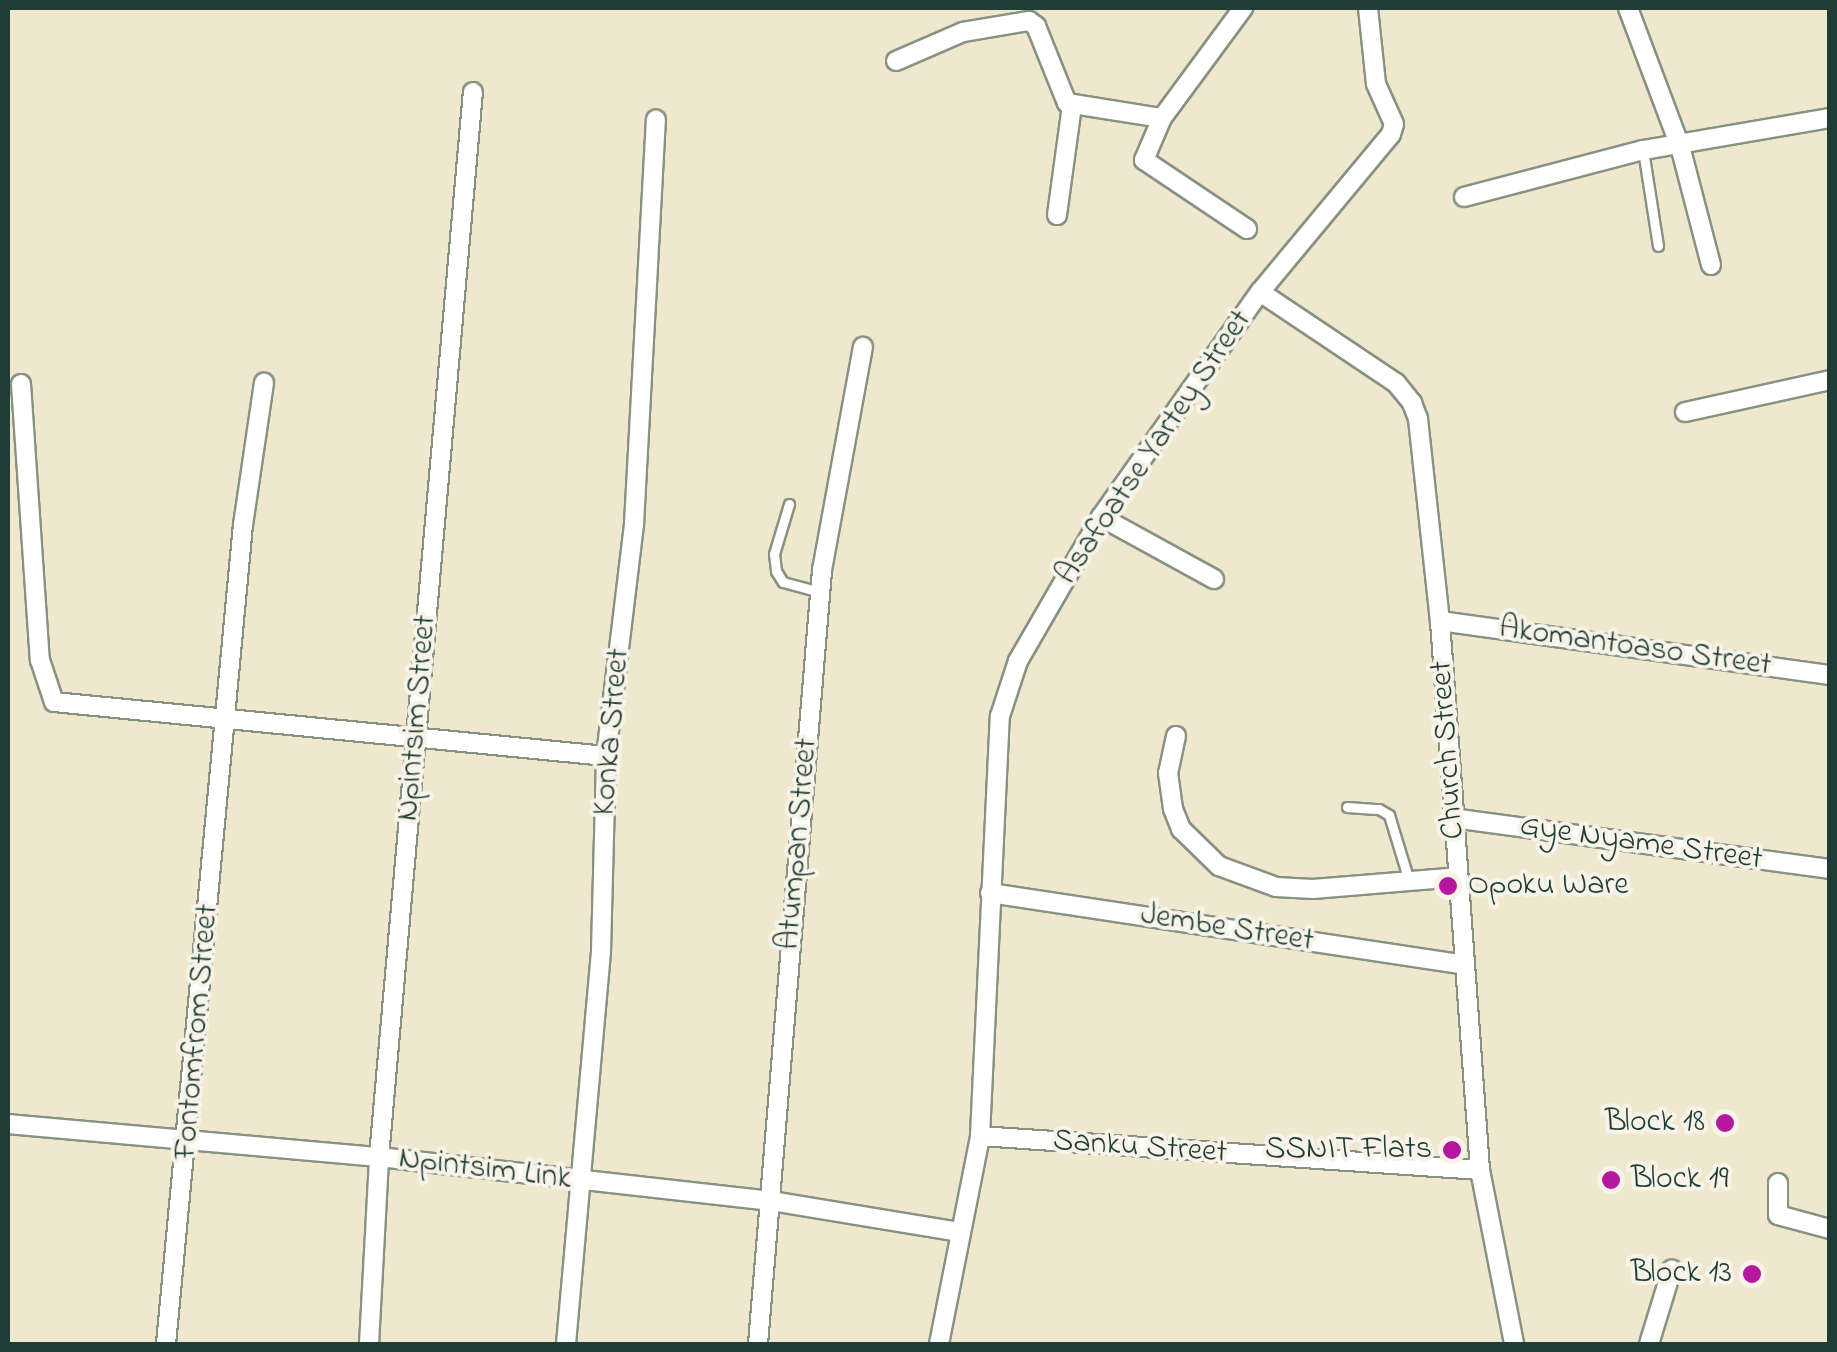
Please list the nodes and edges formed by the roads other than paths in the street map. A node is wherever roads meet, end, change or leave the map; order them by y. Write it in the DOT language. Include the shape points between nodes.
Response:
graph roads {
  1 [pos="1243,8"];
  2 [pos="1368,8"];
  3 [pos="1628,8"];
  4 [pos="896,61"];
  5 [pos="473,92"];
  6 [pos="1072,106"];
  7 [pos="1162,118"];
  8 [pos="1830,118"];
  9 [pos="656,120"];
  10 [pos="1680,146"];
  11 [pos="1644,150"];
  12 [pos="1464,197"];
  13 [pos="1057,215"];
  14 [pos="1246,230"];
  15 [pos="1658,246"];
  16 [pos="1711,265"];
  17 [pos="1260,292"];
  18 [pos="863,347"];
  19 [pos="1830,380"];
  20 [pos="264,383"];
  21 [pos="21,384"];
  22 [pos="1684,412"];
  23 [pos="789,504"];
  24 [pos="1101,516"];
  25 [pos="1214,580"];
  26 [pos="820,592"];
  27 [pos="1440,621"];
  28 [pos="1830,675"];
  29 [pos="226,720"];
  30 [pos="1176,736"];
  31 [pos="417,737"];
  32 [pos="606,756"];
  33 [pos="1347,806"];
  34 [pos="1453,818"];
  35 [pos="1830,869"];
  36 [pos="1458,876"];
  37 [pos="1409,881"];
  38 [pos="990,892"];
  39 [pos="1464,965"];
  40 [pos="8,1124"];
  41 [pos="980,1136"];
  42 [pos="188,1142"];
  43 [pos="379,1157"];
  44 [pos="1480,1170"];
  45 [pos="579,1181"];
  46 [pos="1778,1183"];
  47 [pos="772,1202"];
  48 [pos="1830,1229"];
  49 [pos="960,1232"];
  50 [pos="1672,1269"];
  51 [pos="166,1344"];
  52 [pos="369,1344"];
  53 [pos="566,1344"];
  54 [pos="758,1344"];
  55 [pos="939,1344"];
  56 [pos="1514,1344"];
  57 [pos="1648,1344"];
  1 -- 7 [label="street"];
  2 -- 17 [label="street, Asafoatse Yartey Street" via="1376,84 1394,127"];
  3 -- 10 [label="street"];
  4 -- 6 [label="street" via="963,32 1029,21"];
  5 -- 31 [label="street, Npintsim Street"];
  6 -- 7 [label="street"];
  6 -- 13 [label="street"];
  7 -- 14 [label="street" via="1144,160"];
  8 -- 10 [label="street"];
  9 -- 32 [label="street, Konka Street" via="633,540"];
  10 -- 11 [label="street"];
  10 -- 16 [label="street"];
  11 -- 12 [label="street"];
  11 -- 15 [label="lane"];
  17 -- 24 [label="street, Asafoatse Yartey Street"];
  17 -- 27 [label="street, Church Street" via="1396,383 1412,403"];
  18 -- 26 [label="street, Atumpan Street"];
  19 -- 22 [label="street"];
  20 -- 29 [label="street, Fontomfrom Street"];
  21 -- 29 [label="street" via="40,660 48,693 66,706"];
  23 -- 26 [label="lane" via="774,554 776,571 783,582"];
  24 -- 25 [label="street"];
  24 -- 38 [label="street, Asafoatse Yartey Street" via="1018,661 1000,716"];
  26 -- 47 [label="street, Atumpan Street"];
  27 -- 28 [label="street, Akomantoaso Street"];
  27 -- 34 [label="street, Church Street"];
  29 -- 31 [label="street"];
  29 -- 42 [label="street, Fontomfrom Street"];
  30 -- 37 [label="street" via="1168,774 1173,809 1189,838 1219,866 1276,887"];
  31 -- 32 [label="street"];
  31 -- 43 [label="street, Npintsim Street"];
  32 -- 45 [label="street, Konka Street" via="600,951"];
  33 -- 37 [label="lane" via="1388,815"];
  34 -- 35 [label="street, Gye Nyame Street"];
  34 -- 36 [label="street, Church Street"];
  36 -- 37 [label="street"];
  36 -- 39 [label="street, Church Street"];
  38 -- 39 [label="street, Jembe Street"];
  38 -- 41 [label="street, Asafoatse Yartey Street"];
  39 -- 44 [label="street, Church Street"];
  40 -- 42 [label="street, Npintsim Link"];
  41 -- 44 [label="street, Sanku Street"];
  41 -- 49 [label="street, Asafoatse Yartey Street"];
  42 -- 43 [label="street, Npintsim Link"];
  42 -- 51 [label="street, Fontomfrom Street"];
  43 -- 45 [label="street, Npintsim Link"];
  43 -- 52 [label="street, Npintsim Street"];
  44 -- 56 [label="street, Church Street"];
  45 -- 47 [label="street, Npintsim Link"];
  45 -- 53 [label="street, Konka Street"];
  46 -- 48 [label="street" via="1778,1215"];
  47 -- 49 [label="street, Npintsim Link"];
  47 -- 54 [label="street, Atumpan Street"];
  49 -- 55 [label="street, Asafoatse Yartey Street"];
  50 -- 57 [label="street"];
}
